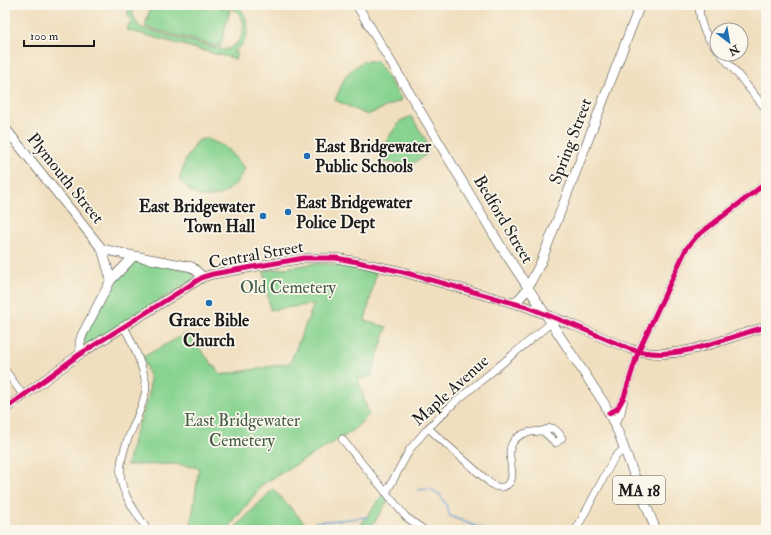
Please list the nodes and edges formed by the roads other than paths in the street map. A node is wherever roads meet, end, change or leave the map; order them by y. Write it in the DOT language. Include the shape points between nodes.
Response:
graph roads {
  1 [pos="357,5"];
  2 [pos="640,5"];
  3 [pos="699,5"];
  4 [pos="709,38"];
  5 [pos="728,62"];
  6 [pos="766,109"];
  7 [pos="5,128"];
  8 [pos="766,183"];
  9 [pos="102,249"];
  10 [pos="134,256"];
  11 [pos="203,277"];
  12 [pos="111,280"];
  13 [pos="528,288"];
  14 [pos="515,303"];
  15 [pos="544,312"];
  16 [pos="551,323"];
  17 [pos="124,327"];
  18 [pos="766,327"];
  19 [pos="638,352"];
  20 [pos="80,354"];
  21 [pos="5,370"];
  22 [pos="23,395"];
  23 [pos="624,397"];
  24 [pos="5,409"];
  25 [pos="610,413"];
  26 [pos="615,424"];
  27 [pos="428,428"];
  28 [pos="543,431"];
  29 [pos="342,439"];
  30 [pos="624,449"];
  31 [pos="386,493"];
  32 [pos="147,530"];
  33 [pos="424,530"];
  34 [pos="576,530"];
  35 [pos="656,530"];
  1 -- 13 [label="main road, Bedford Street / MA 18"];
  2 -- 13 [label="main road, Spring Street" via="542,260"];
  3 -- 4 [label="street" via="702,27"];
  5 -- 6 [label="street"];
  7 -- 9 [label="main road, Plymouth Street"];
  8 -- 19 [label="street" via="689,244"];
  9 -- 10 [label="main road, Plymouth Street"];
  9 -- 12 [label="main road, Plymouth Street"];
  10 -- 11 [label="main road, Plymouth Street" via="192,267"];
  10 -- 12 [label="main road"];
  11 -- 14 [label="main road, Central Street" via="304,258 336,258 403,272"];
  11 -- 17 [label="main road, Central Street"];
  12 -- 20 [label="main road" via="82,335"];
  13 -- 14 [label="main road, Spring Street"];
  13 -- 15 [label="main road, Bedford Street / MA 18"];
  14 -- 15 [label="main road, Central Street"];
  15 -- 16 [label="main road, Bedford Street / MA 18"];
  15 -- 19 [label="main road, Central Street"];
  16 -- 25 [label="main road, Bedford Street / MA 18"];
  16 -- 27 [label="street, Maple Avenue" via="458,399"];
  17 -- 20 [label="main road, Central Street"];
  17 -- 32 [label="street" via="140,362 146,386 120,469 122,484"];
  18 -- 19 [label="main road, Central Street" via="682,352"];
  19 -- 23 [label="street"];
  20 -- 22 [label="main road, Central Street"];
  21 -- 22 [label="street"];
  22 -- 24 [label="main road, Central Street"];
  23 -- 25 [label="street" via="617,409"];
  23 -- 26 [label="street" via="623,410"];
  25 -- 26 [label="main road, Bedford Street / MA 18"];
  26 -- 30 [label="main road, Bedford Street / MA 18"];
  27 -- 28 [label="street" via="489,482 500,487 512,479 509,451 512,442 524,434"];
  27 -- 31 [label="street, Maple Avenue" via="410,449"];
  29 -- 31 [label="street"];
  30 -- 34 [label="street" via="614,460"];
  30 -- 35 [label="main road, MA 18"];
  31 -- 33 [label="street" via="409,520"];
}
